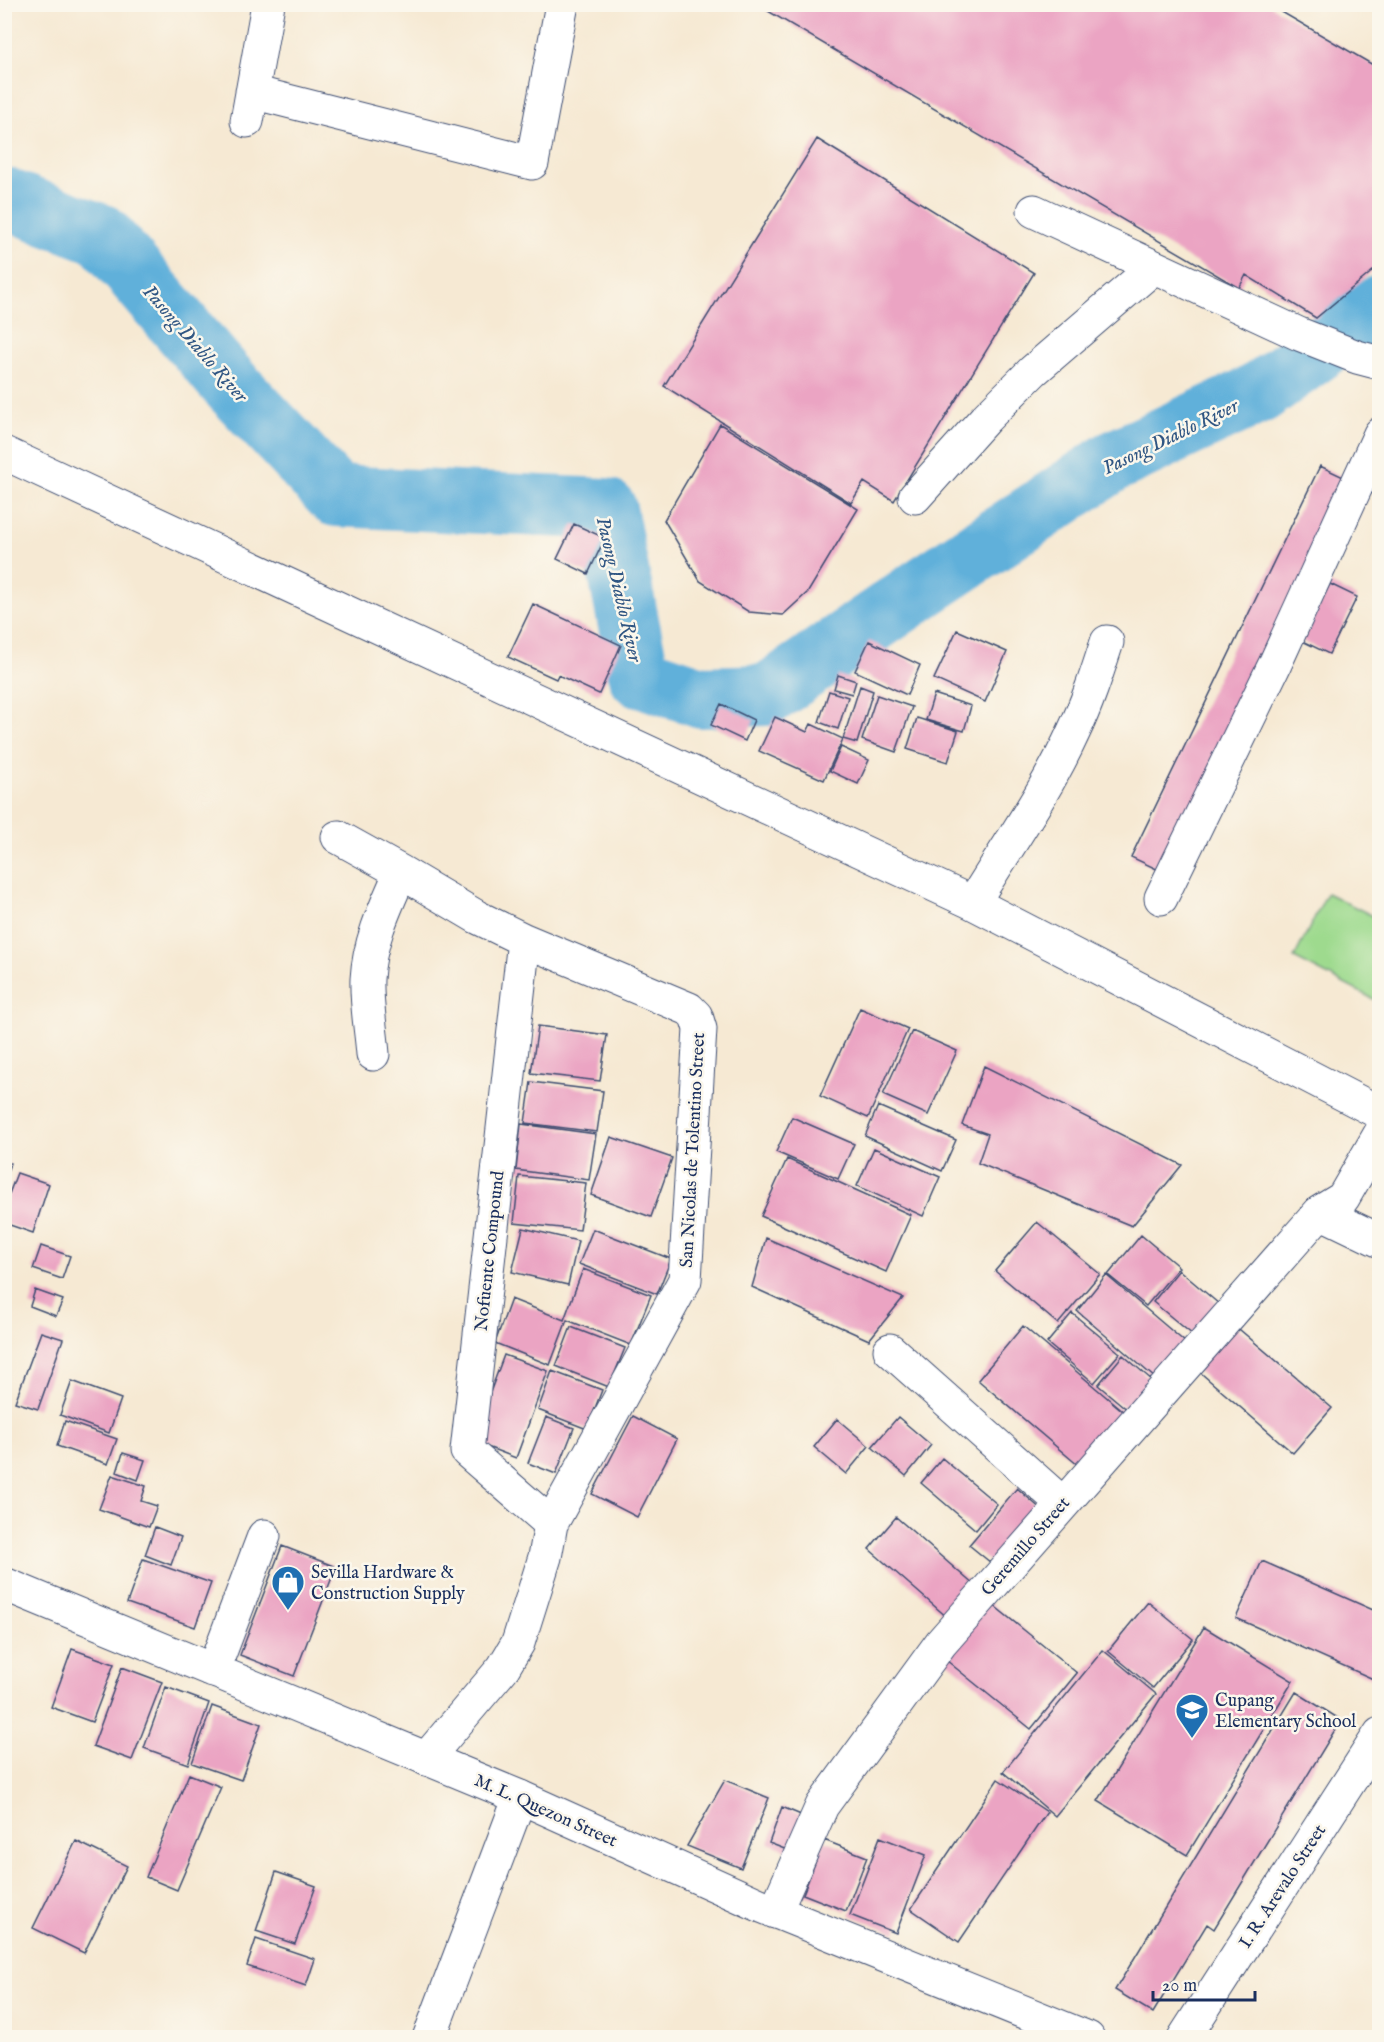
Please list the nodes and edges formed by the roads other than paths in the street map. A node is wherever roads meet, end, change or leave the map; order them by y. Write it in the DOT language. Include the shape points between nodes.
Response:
graph roads {
  1 [pos="268,4"];
  2 [pos="562,4"];
  3 [pos="1034,211"];
  4 [pos="1153,268"];
  5 [pos="1368,360"];
  6 [pos="1380,434"];
  7 [pos="4,453"];
  8 [pos="915,497"];
  9 [pos="1107,642"];
  10 [pos="338,837"];
  11 [pos="401,872"];
  12 [pos="1161,898"];
  13 [pos="973,903"];
  14 [pos="524,940"];
  15 [pos="373,1054"];
  16 [pos="1380,1113"];
  17 [pos="1380,1134"];
  18 [pos="1320,1212"];
  19 [pos="1380,1241"];
  20 [pos="890,1350"];
  21 [pos="1062,1503"];
  22 [pos="551,1524"];
  23 [pos="264,1536"];
  24 [pos="4,1584"];
  25 [pos="213,1671"];
  26 [pos="1380,1734"];
  27 [pos="426,1759"];
  28 [pos="520,1797"];
  29 [pos="776,1912"];
  30 [pos="429,2037"];
  31 [pos="1088,2037"];
  32 [pos="1184,2037"];
  1 -- 2 [label="street" via="250,106 532,163"];
  3 -- 4 [label="street"];
  4 -- 5 [label="street" via="1299,334"];
  4 -- 8 [label="street" via="1033,371"];
  6 -- 12 [label="street" via="1275,664"];
  7 -- 13 [label="street"];
  9 -- 13 [label="street" via="1072,736"];
  10 -- 11 [label="street, San Nicolas de Tolentino Street"];
  11 -- 14 [label="street, San Nicolas de Tolentino Street"];
  11 -- 15 [label="street" via="371,953 367,997"];
  13 -- 16 [label="street"];
  14 -- 22 [label="street, Nofuente Compound" via="467,1451"];
  14 -- 22 [label="street, San Nicolas de Tolentino Street" via="689,1009 700,1029 685,1280"];
  17 -- 18 [label="street, Geremillo Street" via="1343,1198"];
  18 -- 19 [label="street"];
  18 -- 21 [label="street, Geremillo Street"];
  20 -- 21 [label="street"];
  21 -- 29 [label="street, Geremillo Street" via="940,1643 822,1806"];
  22 -- 27 [label="street, San Nicolas de Tolentino Street" via="545,1557 518,1643 503,1668"];
  23 -- 25 [label="street"];
  24 -- 25 [label="street, M. L. Quezon Street"];
  25 -- 27 [label="street, M. L. Quezon Street"];
  26 -- 32 [label="street, I. R. Arevalo Street"];
  27 -- 28 [label="street, M. L. Quezon Street"];
  28 -- 29 [label="street, M. L. Quezon Street"];
  28 -- 30 [label="street"];
  29 -- 31 [label="street, M. L. Quezon Street"];
}
